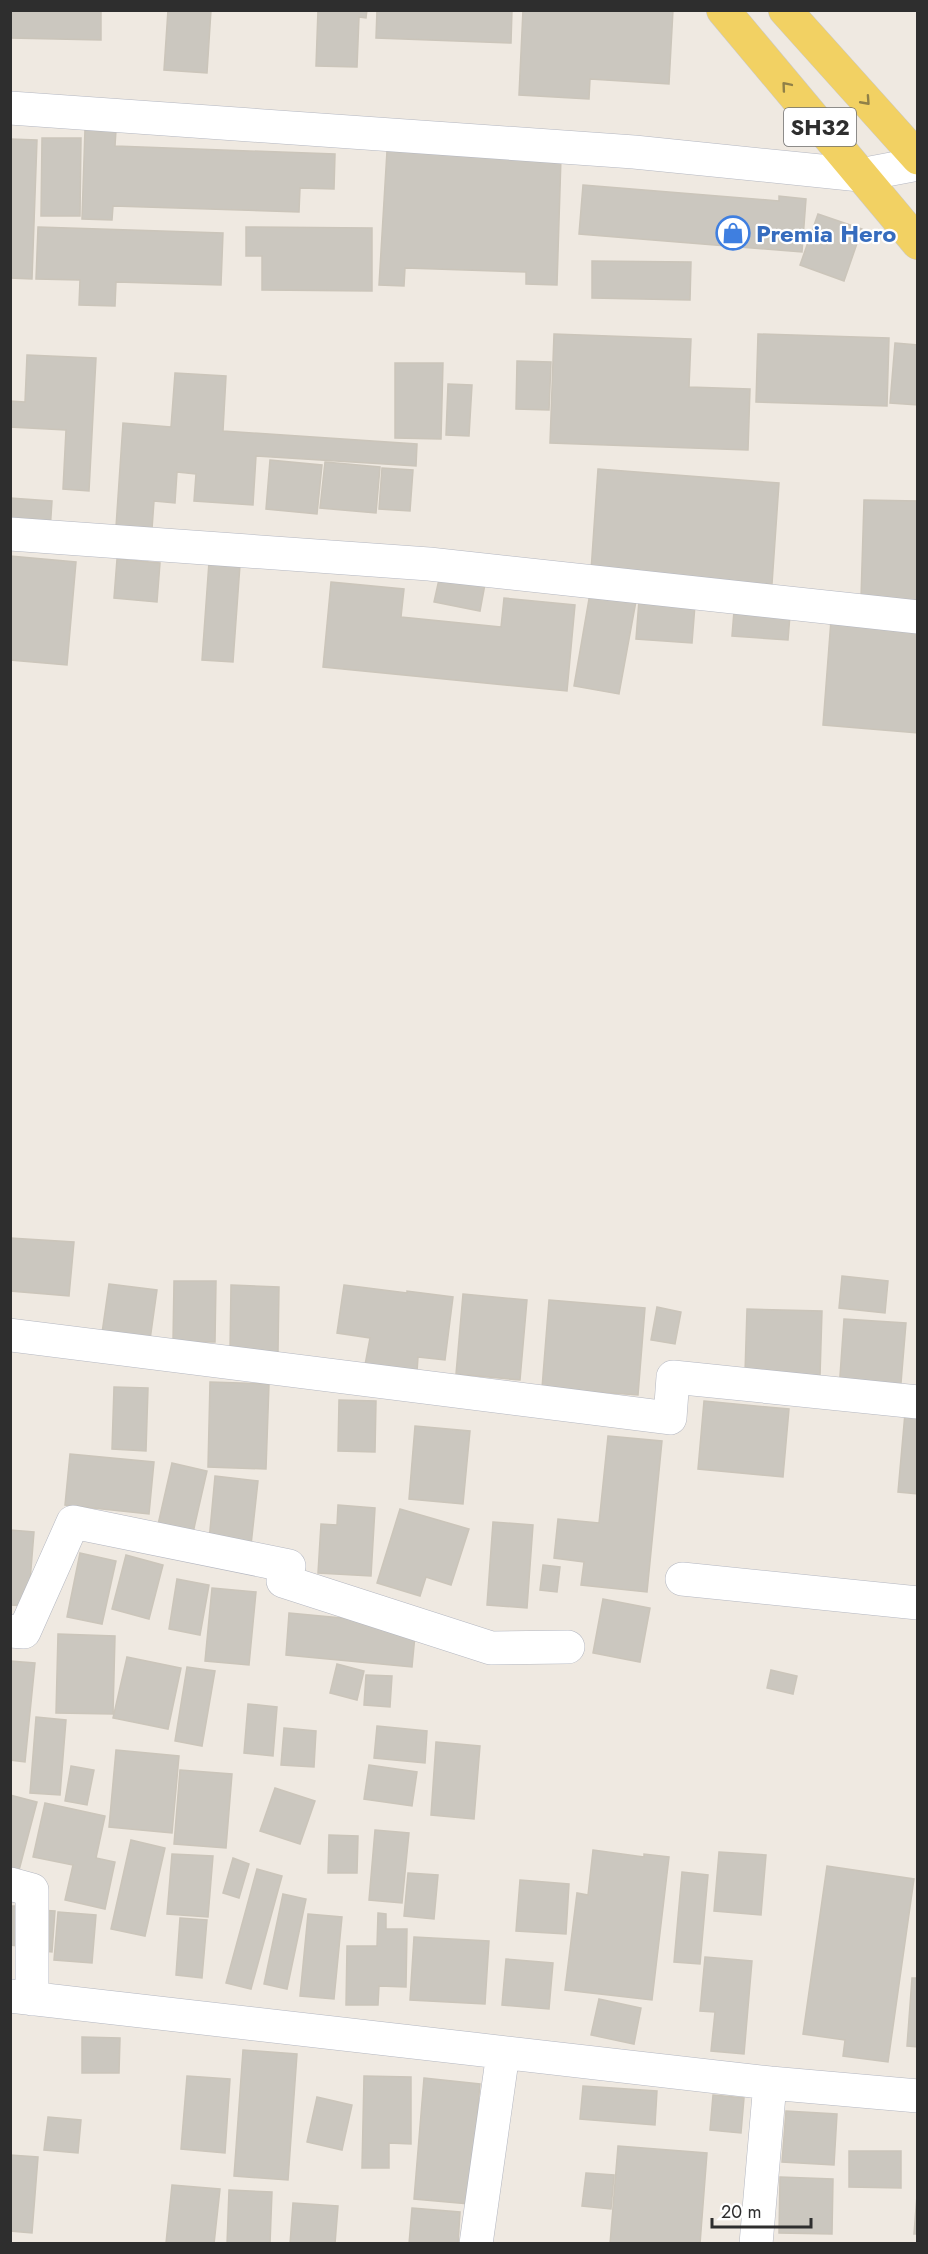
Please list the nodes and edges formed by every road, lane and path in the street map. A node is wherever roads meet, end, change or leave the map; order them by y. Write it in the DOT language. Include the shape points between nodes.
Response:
graph roads {
  1 [pos="723,10"];
  2 [pos="784,10"];
  3 [pos="10,108"];
  4 [pos="918,158"];
  5 [pos="918,164"];
  6 [pos="860,175"];
  7 [pos="918,243"];
  8 [pos="10,534"];
  9 [pos="918,617"];
  10 [pos="10,1335"];
  11 [pos="918,1402"];
  12 [pos="682,1579"];
  13 [pos="918,1603"];
  14 [pos="10,1631"];
  15 [pos="568,1647"];
  16 [pos="10,1884"];
  17 [pos="21,1998"];
  18 [pos="502,2053"];
  19 [pos="770,2083"];
  20 [pos="918,2096"];
  21 [pos="476,2244"];
  22 [pos="756,2244"];
  6 -- 1 [label="main road, SH32, one-way"];
  2 -- 4 [label="main road, SH32, one-way"];
  3 -- 6 [label="street" via="634,152"];
  5 -- 6 [label="street"];
  6 -- 7 [label="main road, SH32"];
  8 -- 9 [label="street" via="429,564"];
  10 -- 11 [label="street" via="669,1418 673,1377"];
  12 -- 13 [label="street"];
  14 -- 15 [label="street" via="24,1632 73,1522 289,1566 283,1581 491,1648"];
  16 -- 17 [label="street" via="32,1890"];
  17 -- 18 [label="street"];
  18 -- 19 [label="street"];
  18 -- 21 [label="street"];
  19 -- 20 [label="street"];
  19 -- 22 [label="street"];
}
